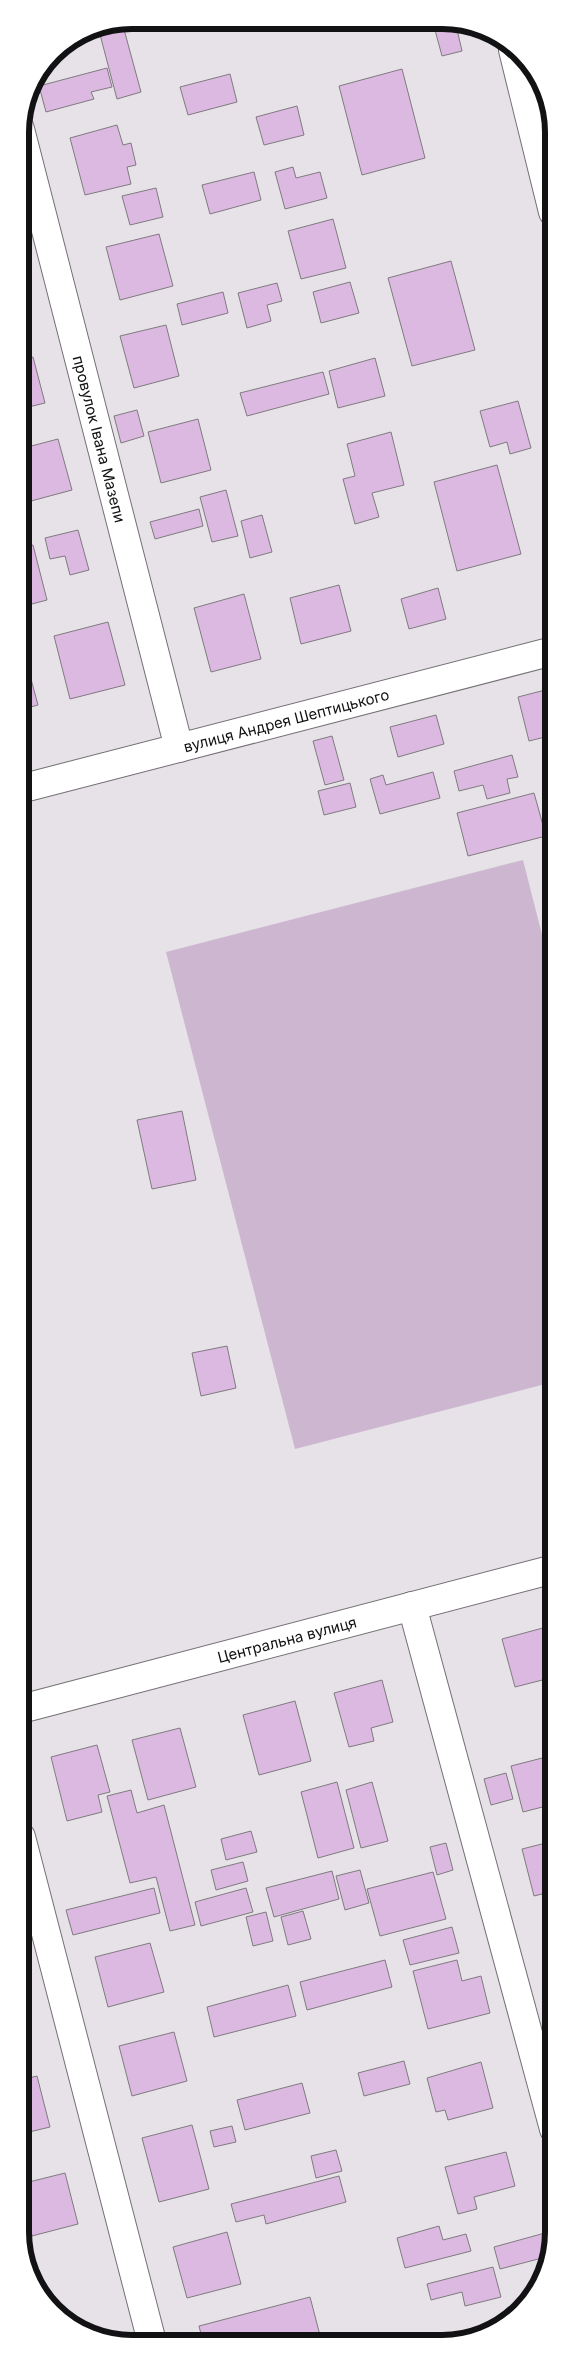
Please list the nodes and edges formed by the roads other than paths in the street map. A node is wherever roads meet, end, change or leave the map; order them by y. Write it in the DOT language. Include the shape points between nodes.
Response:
graph roads {
  1 [pos="515,59"];
  2 [pos="29,164"];
  3 [pos="545,180"];
  4 [pos="545,653"];
  5 [pos="179,748"];
  6 [pos="29,787"];
  7 [pos="545,1571"];
  8 [pos="412,1606"];
  9 [pos="29,1707"];
  10 [pos="29,1869"];
  11 [pos="545,2096"];
  12 [pos="150,2335"];
  1 -- 3 [label="street"];
  2 -- 5 [label="street, провулок Івана Мазепи"];
  4 -- 5 [label="street, вулиця Андрея Шептицького"];
  5 -- 6 [label="street, вулиця Андрея Шептицького"];
  7 -- 8 [label="street, Центральна вулиця"];
  8 -- 9 [label="street, Центральна вулиця"];
  8 -- 11 [label="street"];
  10 -- 12 [label="street"];
}
